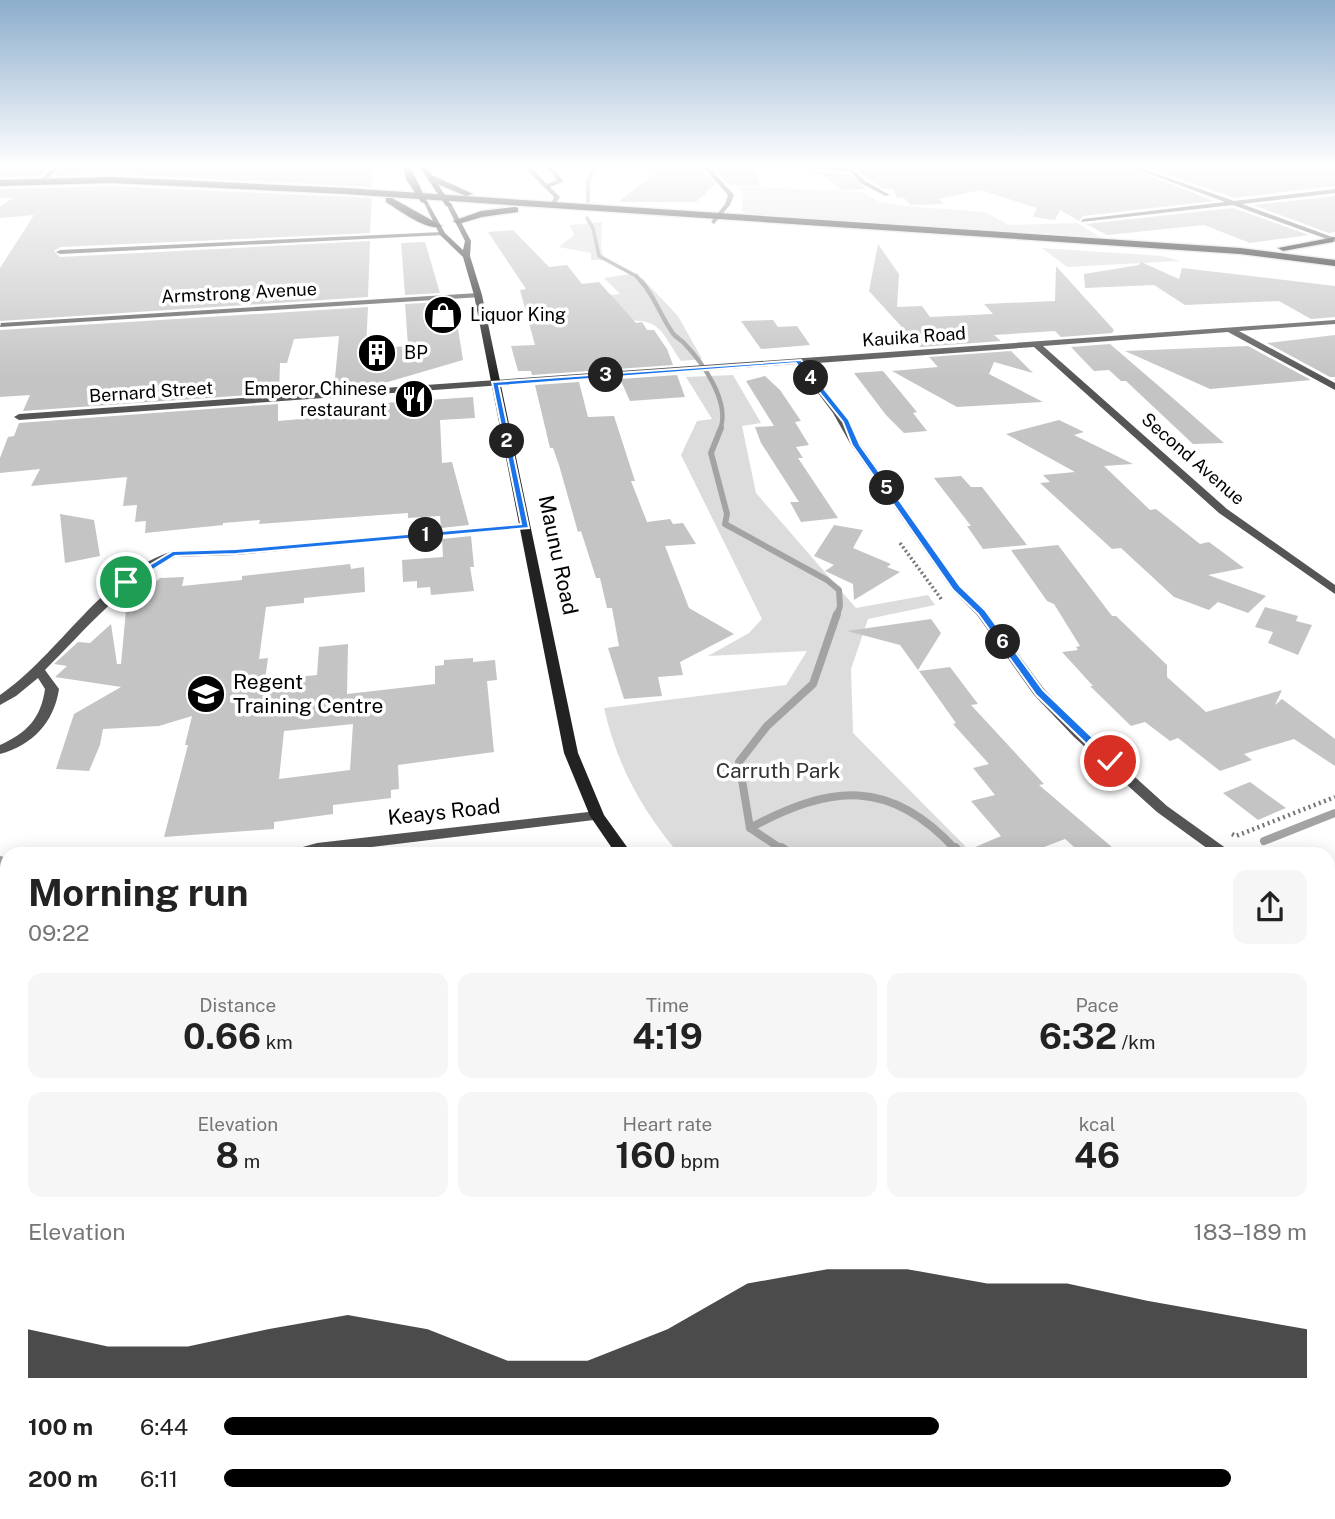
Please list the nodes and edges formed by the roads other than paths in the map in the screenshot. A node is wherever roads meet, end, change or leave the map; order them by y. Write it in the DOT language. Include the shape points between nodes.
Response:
graph roads {
  1 [pos="320,237"];
  2 [pos="445,237"];
  3 [pos="466,237"];
  4 [pos="972,237"];
  5 [pos="992,237"];
  6 [pos="1334,242"];
  7 [pos="1219,250"];
  8 [pos="60,252"];
  9 [pos="466,256"];
  10 [pos="1334,264"];
  11 [pos="478,295"];
  12 [pos="1335,322"];
  13 [pos="1,325"];
  14 [pos="1228,330"];
  15 [pos="1036,344"];
  16 [pos="798,361"];
  17 [pos="495,384"];
  18 [pos="1335,387"];
  19 [pos="19,417"];
  20 [pos="526,526"];
  21 [pos="1335,590"];
  22 [pos="39,670"];
  23 [pos="0,701"];
  24 [pos="0,750"];
  25 [pos="597,816"];
  26 [pos="326,847"];
  27 [pos="619,847"];
  28 [pos="1216,847"];
  1 -- 8 [label="street"];
  2 -- 9 [label="main road"];
  3 -- 9 [label="main road, Maunu Road"];
  4 -- 10 [label="highway"];
  5 -- 7 [label="highway"];
  6 -- 7 [label="highway"];
  6 -- 10 [label="highway" via="1326,251"];
  7 -- 10 [label="highway"];
  9 -- 11 [label="main road, Maunu Road"];
  11 -- 13 [label="street, Armstrong Avenue"];
  11 -- 17 [label="main road, Maunu Road"];
  12 -- 14 [label="street, Kauika Road"];
  14 -- 15 [label="street, Kauika Road"];
  14 -- 18 [label="street"];
  15 -- 16 [label="street, Kauika Road"];
  15 -- 21 [label="street, Second Avenue" via="1223,511"];
  16 -- 17 [label="street, Kauika Road"];
  16 -- 28 [label="street" via="846,422 856,445 957,588 981,612 1039,692 1162,809"];
  17 -- 19 [label="street, Bernard Street"];
  17 -- 20 [label="main road, Maunu Road"];
  20 -- 22 [label="street" via="173,554 126,582"];
  20 -- 25 [label="main road, Maunu Road" via="571,753"];
  22 -- 23 [label="street"];
  22 -- 24 [label="street" via="52,689 45,717 27,737"];
  25 -- 26 [label="street, Keays Road"];
  25 -- 27 [label="main road, Maunu Road"];
}
